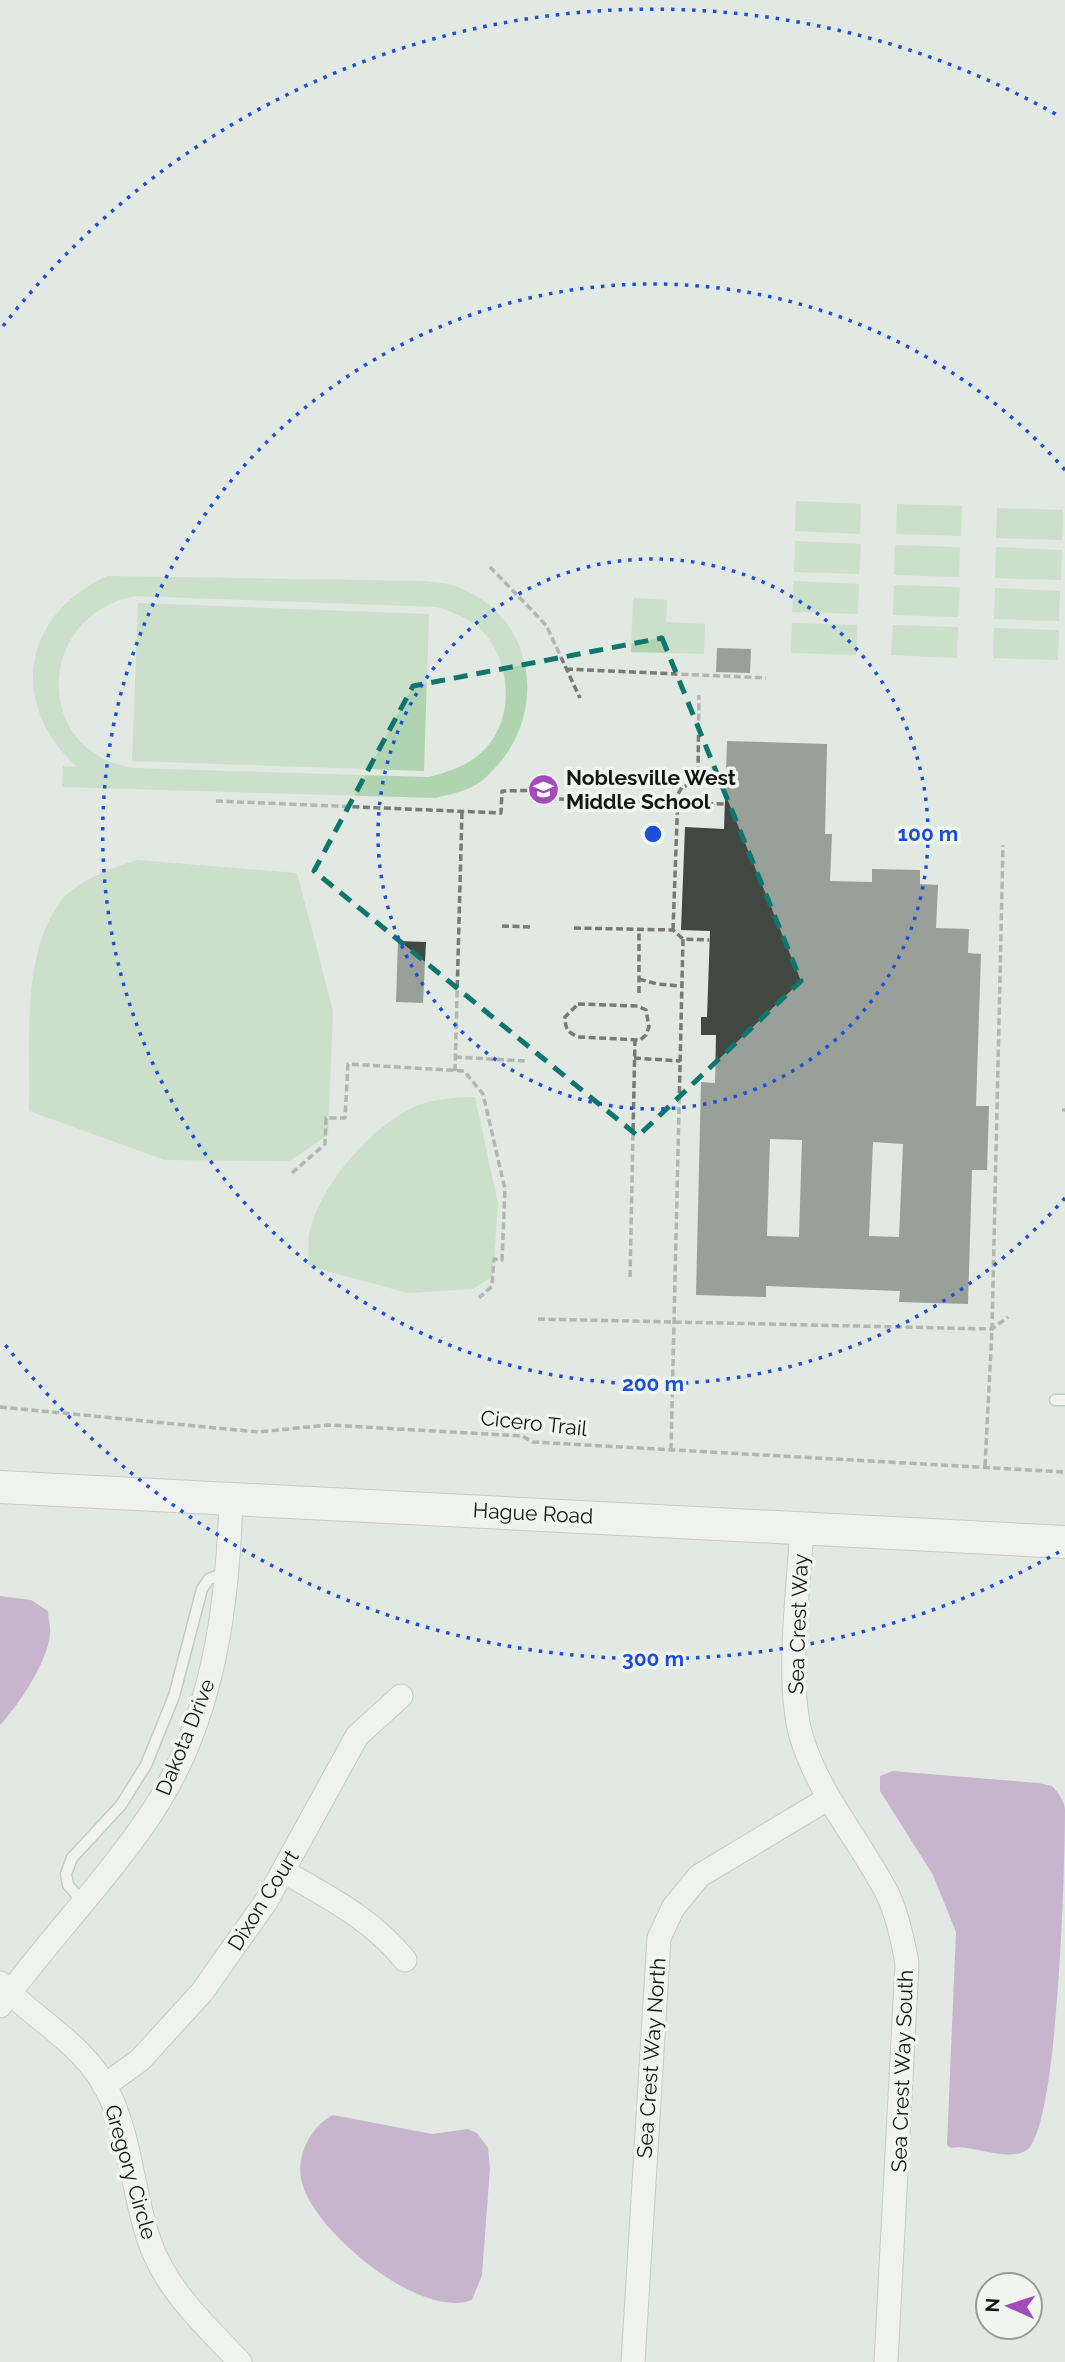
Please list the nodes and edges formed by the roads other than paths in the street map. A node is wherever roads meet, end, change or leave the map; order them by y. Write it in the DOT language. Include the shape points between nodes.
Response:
graph roads {
  1 [pos="0,1487"];
  2 [pos="231,1499"];
  3 [pos="802,1527"];
  4 [pos="1065,1542"];
  5 [pos="228,1572"];
  6 [pos="401,1696"];
  7 [pos="829,1798"];
  8 [pos="283,1871"];
  9 [pos="83,1902"];
  10 [pos="405,1959"];
  11 [pos="3,1994"];
  12 [pos="104,2086"];
  13 [pos="240,2362"];
  14 [pos="633,2362"];
  15 [pos="886,2362"];
  1 -- 2 [label="main road, Hague Road"];
  2 -- 3 [label="main road, Hague Road"];
  2 -- 5 [label="street, Dakota Drive"];
  3 -- 4 [label="main road, Hague Road"];
  3 -- 7 [label="street, Sea Crest Way" via="796,1714 810,1761"];
  5 -- 9 [label="street, Dakota Drive" via="217,1652 179,1762 152,1812"];
  5 -- 9 [label="lane" via="209,1579 202,1589 174,1696 146,1765 121,1805 72,1857 66,1874 68,1885"];
  6 -- 8 [label="street, Dixon Court" via="357,1736"];
  7 -- 14 [label="street, Sea Crest Way North" via="699,1876 673,1908 659,1938"];
  7 -- 15 [label="street, Sea Crest Way South" via="887,1894 907,1965"];
  8 -- 10 [label="street" via="357,1914"];
  8 -- 12 [label="street, Dixon Court" via="250,1927 202,1992 140,2060"];
  9 -- 11 [label="street, Dakota Drive"];
  11 -- 12 [label="street, Gregory Circle" via="73,2044"];
  12 -- 13 [label="street, Gregory Circle" via="159,2264 182,2301"];
}
